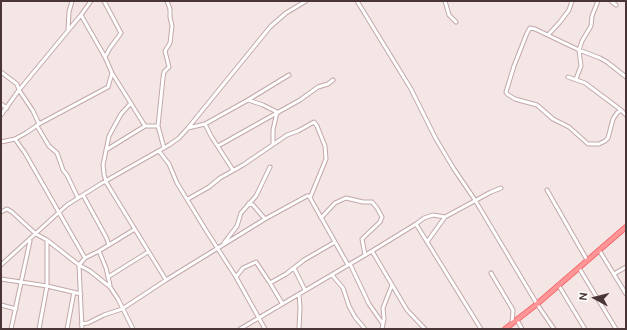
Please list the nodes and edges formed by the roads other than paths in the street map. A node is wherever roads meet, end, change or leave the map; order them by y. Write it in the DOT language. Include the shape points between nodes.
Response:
graph roads {
  1 [pos="72,1"];
  2 [pos="91,1"];
  3 [pos="104,1"];
  4 [pos="167,1"];
  5 [pos="305,1"];
  6 [pos="357,1"];
  7 [pos="445,1"];
  8 [pos="572,1"];
  9 [pos="598,1"];
  10 [pos="611,1"];
  11 [pos="616,5"];
  12 [pos="81,15"];
  13 [pos="456,22"];
  14 [pos="68,30"];
  15 [pos="548,35"];
  16 [pos="579,50"];
  17 [pos="105,57"];
  18 [pos="1,72"];
  19 [pos="112,73"];
  20 [pos="289,75"];
  21 [pos="568,77"];
  22 [pos="626,77"];
  23 [pos="576,79"];
  24 [pos="116,80"];
  25 [pos="333,80"];
  26 [pos="108,87"];
  27 [pos="19,90"];
  28 [pos="248,100"];
  29 [pos="131,103"];
  30 [pos="1,104"];
  31 [pos="7,108"];
  32 [pos="621,110"];
  33 [pos="277,112"];
  34 [pos="1,115"];
  35 [pos="626,115"];
  36 [pos="205,124"];
  37 [pos="38,125"];
  38 [pos="145,126"];
  39 [pos="158,126"];
  40 [pos="188,128"];
  41 [pos="15,138"];
  42 [pos="1,142"];
  43 [pos="273,144"];
  44 [pos="218,146"];
  45 [pos="164,148"];
  46 [pos="106,150"];
  47 [pos="159,151"];
  48 [pos="270,167"];
  49 [pos="233,170"];
  50 [pos="106,182"];
  51 [pos="501,188"];
  52 [pos="547,190"];
  53 [pos="83,195"];
  54 [pos="78,198"];
  55 [pos="310,198"];
  56 [pos="188,199"];
  57 [pos="475,200"];
  58 [pos="249,203"];
  59 [pos="1,212"];
  60 [pos="59,212"];
  61 [pos="445,217"];
  62 [pos="266,218"];
  63 [pos="322,218"];
  64 [pos="416,224"];
  65 [pos="626,227"];
  66 [pos="135,229"];
  67 [pos="36,234"];
  68 [pos="30,240"];
  69 [pos="47,240"];
  70 [pos="336,242"];
  71 [pos="427,242"];
  72 [pos="109,244"];
  73 [pos="222,246"];
  74 [pos="217,249"];
  75 [pos="599,250"];
  76 [pos="99,251"];
  77 [pos="372,251"];
  78 [pos="148,252"];
  79 [pos="365,255"];
  80 [pos="85,258"];
  81 [pos="587,260"];
  82 [pos="349,264"];
  83 [pos="1,265"];
  84 [pos="80,265"];
  85 [pos="626,267"];
  86 [pos="294,268"];
  87 [pos="579,268"];
  88 [pos="491,272"];
  89 [pos="614,274"];
  90 [pos="332,275"];
  91 [pos="108,277"];
  92 [pos="236,277"];
  93 [pos="1,279"];
  94 [pos="166,280"];
  95 [pos="21,281"];
  96 [pos="270,283"];
  97 [pos="392,285"];
  98 [pos="47,286"];
  99 [pos="559,286"];
  100 [pos="110,287"];
  101 [pos="305,290"];
  102 [pos="74,292"];
  103 [pos="81,294"];
  104 [pos="299,294"];
  105 [pos="626,294"];
  106 [pos="282,304"];
  107 [pos="537,304"];
  108 [pos="1,305"];
  109 [pos="16,309"];
  110 [pos="122,309"];
  111 [pos="258,318"];
  112 [pos="517,320"];
  113 [pos="82,324"];
  114 [pos="383,324"];
  115 [pos="512,324"];
  116 [pos="11,329"];
  117 [pos="39,329"];
  118 [pos="67,329"];
  119 [pos="82,329"];
  120 [pos="133,329"];
  121 [pos="240,329"];
  122 [pos="264,329"];
  123 [pos="299,329"];
  124 [pos="365,329"];
  125 [pos="382,329"];
  126 [pos="426,329"];
  127 [pos="481,329"];
  128 [pos="505,329"];
  129 [pos="522,329"];
  130 [pos="554,329"];
  131 [pos="585,329"];
  132 [pos="616,329"];
  1 -- 14 [label="street"];
  2 -- 12 [label="street"];
  3 -- 17 [label="street" via="121,33"];
  4 -- 39 [label="street" via="172,26 170,42 165,51 169,68 164,72"];
  5 -- 40 [label="street" via="270,27"];
  6 -- 57 [label="street" via="411,89 454,169"];
  7 -- 13 [label="street" via="449,15"];
  8 -- 15 [label="street" via="569,10"];
  9 -- 16 [label="street" via="591,26"];
  10 -- 11 [label="street"];
  12 -- 14 [label="street"];
  12 -- 17 [label="street"];
  14 -- 27 [label="street"];
  15 -- 16 [label="street"];
  15 -- 32 [label="street" via="529,29 506,88 507,94 523,102 537,105 588,144 599,144 608,138 613,119"];
  16 -- 22 [label="street" via="607,62"];
  16 -- 23 [label="street" via="581,66"];
  17 -- 19 [label="street"];
  18 -- 27 [label="street" via="13,80"];
  19 -- 24 [label="street"];
  19 -- 26 [label="street"];
  20 -- 28 [label="street"];
  21 -- 23 [label="street"];
  23 -- 32 [label="street"];
  24 -- 26 [label="street"];
  24 -- 29 [label="street"];
  25 -- 33 [label="street"];
  26 -- 37 [label="street"];
  27 -- 31 [label="street"];
  27 -- 37 [label="street" via="33,111"];
  28 -- 33 [label="street"];
  28 -- 36 [label="street"];
  29 -- 38 [label="street"];
  29 -- 46 [label="street" via="112,129"];
  30 -- 31 [label="street"];
  31 -- 34 [label="street"];
  32 -- 35 [label="street"];
  33 -- 43 [label="street"];
  33 -- 44 [label="street"];
  36 -- 40 [label="street"];
  36 -- 44 [label="street"];
  37 -- 41 [label="street"];
  37 -- 54 [label="street" via="49,146 57,152 63,170"];
  38 -- 39 [label="street"];
  38 -- 46 [label="street"];
  39 -- 45 [label="street"];
  40 -- 45 [label="street"];
  41 -- 42 [label="street"];
  41 -- 60 [label="street"];
  43 -- 49 [label="street"];
  43 -- 55 [label="street" via="314,122 317,126 325,146 326,159"];
  44 -- 49 [label="street"];
  45 -- 47 [label="street"];
  46 -- 50 [label="street" via="103,165"];
  47 -- 50 [label="street"];
  47 -- 56 [label="street"];
  48 -- 58 [label="street" via="256,196"];
  49 -- 56 [label="street"];
  50 -- 53 [label="street"];
  50 -- 66 [label="street"];
  51 -- 57 [label="street"];
  52 -- 81 [label="street"];
  53 -- 54 [label="street"];
  53 -- 72 [label="street"];
  54 -- 60 [label="street"];
  55 -- 62 [label="street" via="307,196"];
  55 -- 63 [label="street"];
  56 -- 74 [label="street"];
  57 -- 61 [label="street"];
  57 -- 107 [label="street"];
  58 -- 62 [label="street"];
  58 -- 73 [label="street"];
  59 -- 67 [label="street" via="12,212"];
  60 -- 67 [label="street"];
  60 -- 80 [label="street"];
  61 -- 64 [label="street" via="433,215"];
  61 -- 71 [label="street"];
  62 -- 73 [label="street"];
  63 -- 70 [label="street"];
  63 -- 79 [label="street" via="335,203 346,198 372,202 382,217 362,239"];
  64 -- 71 [label="street"];
  64 -- 77 [label="street"];
  65 -- 75 [label="main road"];
  66 -- 72 [label="street"];
  66 -- 78 [label="street"];
  67 -- 68 [label="street"];
  67 -- 69 [label="street"];
  68 -- 83 [label="street"];
  68 -- 95 [label="street"];
  69 -- 84 [label="street"];
  69 -- 98 [label="street"];
  70 -- 82 [label="street"];
  70 -- 86 [label="street"];
  71 -- 127 [label="street"];
  72 -- 76 [label="street"];
  73 -- 74 [label="street"];
  74 -- 92 [label="street"];
  74 -- 94 [label="street"];
  75 -- 81 [label="main road"];
  75 -- 89 [label="street"];
  76 -- 80 [label="street"];
  76 -- 91 [label="street"];
  77 -- 79 [label="street"];
  77 -- 97 [label="street"];
  78 -- 91 [label="street"];
  78 -- 94 [label="street"];
  79 -- 82 [label="street"];
  80 -- 84 [label="street"];
  81 -- 87 [label="main road"];
  82 -- 90 [label="street"];
  82 -- 114 [label="street"];
  84 -- 100 [label="street"];
  84 -- 103 [label="street"];
  85 -- 89 [label="street"];
  86 -- 96 [label="street"];
  86 -- 101 [label="street"];
  87 -- 99 [label="main road"];
  87 -- 132 [label="street"];
  88 -- 115 [label="street" via="513,310"];
  89 -- 105 [label="street"];
  90 -- 101 [label="street"];
  90 -- 124 [label="street" via="343,288 355,318"];
  91 -- 100 [label="street"];
  92 -- 96 [label="street" via="243,268 256,262"];
  92 -- 111 [label="street"];
  93 -- 95 [label="street"];
  94 -- 110 [label="street"];
  95 -- 98 [label="street"];
  95 -- 109 [label="street"];
  96 -- 106 [label="street"];
  97 -- 114 [label="street" via="383,308"];
  97 -- 126 [label="street" via="410,314"];
  98 -- 102 [label="street"];
  98 -- 117 [label="street"];
  99 -- 107 [label="main road"];
  99 -- 131 [label="street"];
  100 -- 110 [label="street"];
  101 -- 104 [label="street"];
  102 -- 103 [label="street"];
  102 -- 118 [label="street"];
  103 -- 113 [label="street"];
  104 -- 106 [label="street"];
  104 -- 123 [label="street"];
  106 -- 111 [label="street"];
  107 -- 112 [label="main road"];
  107 -- 130 [label="street"];
  108 -- 109 [label="street"];
  109 -- 116 [label="street"];
  110 -- 113 [label="street"];
  110 -- 120 [label="street"];
  111 -- 121 [label="street"];
  111 -- 122 [label="street"];
  112 -- 115 [label="main road"];
  112 -- 129 [label="street"];
  113 -- 119 [label="street"];
  114 -- 125 [label="street"];
  115 -- 128 [label="main road"];
}
